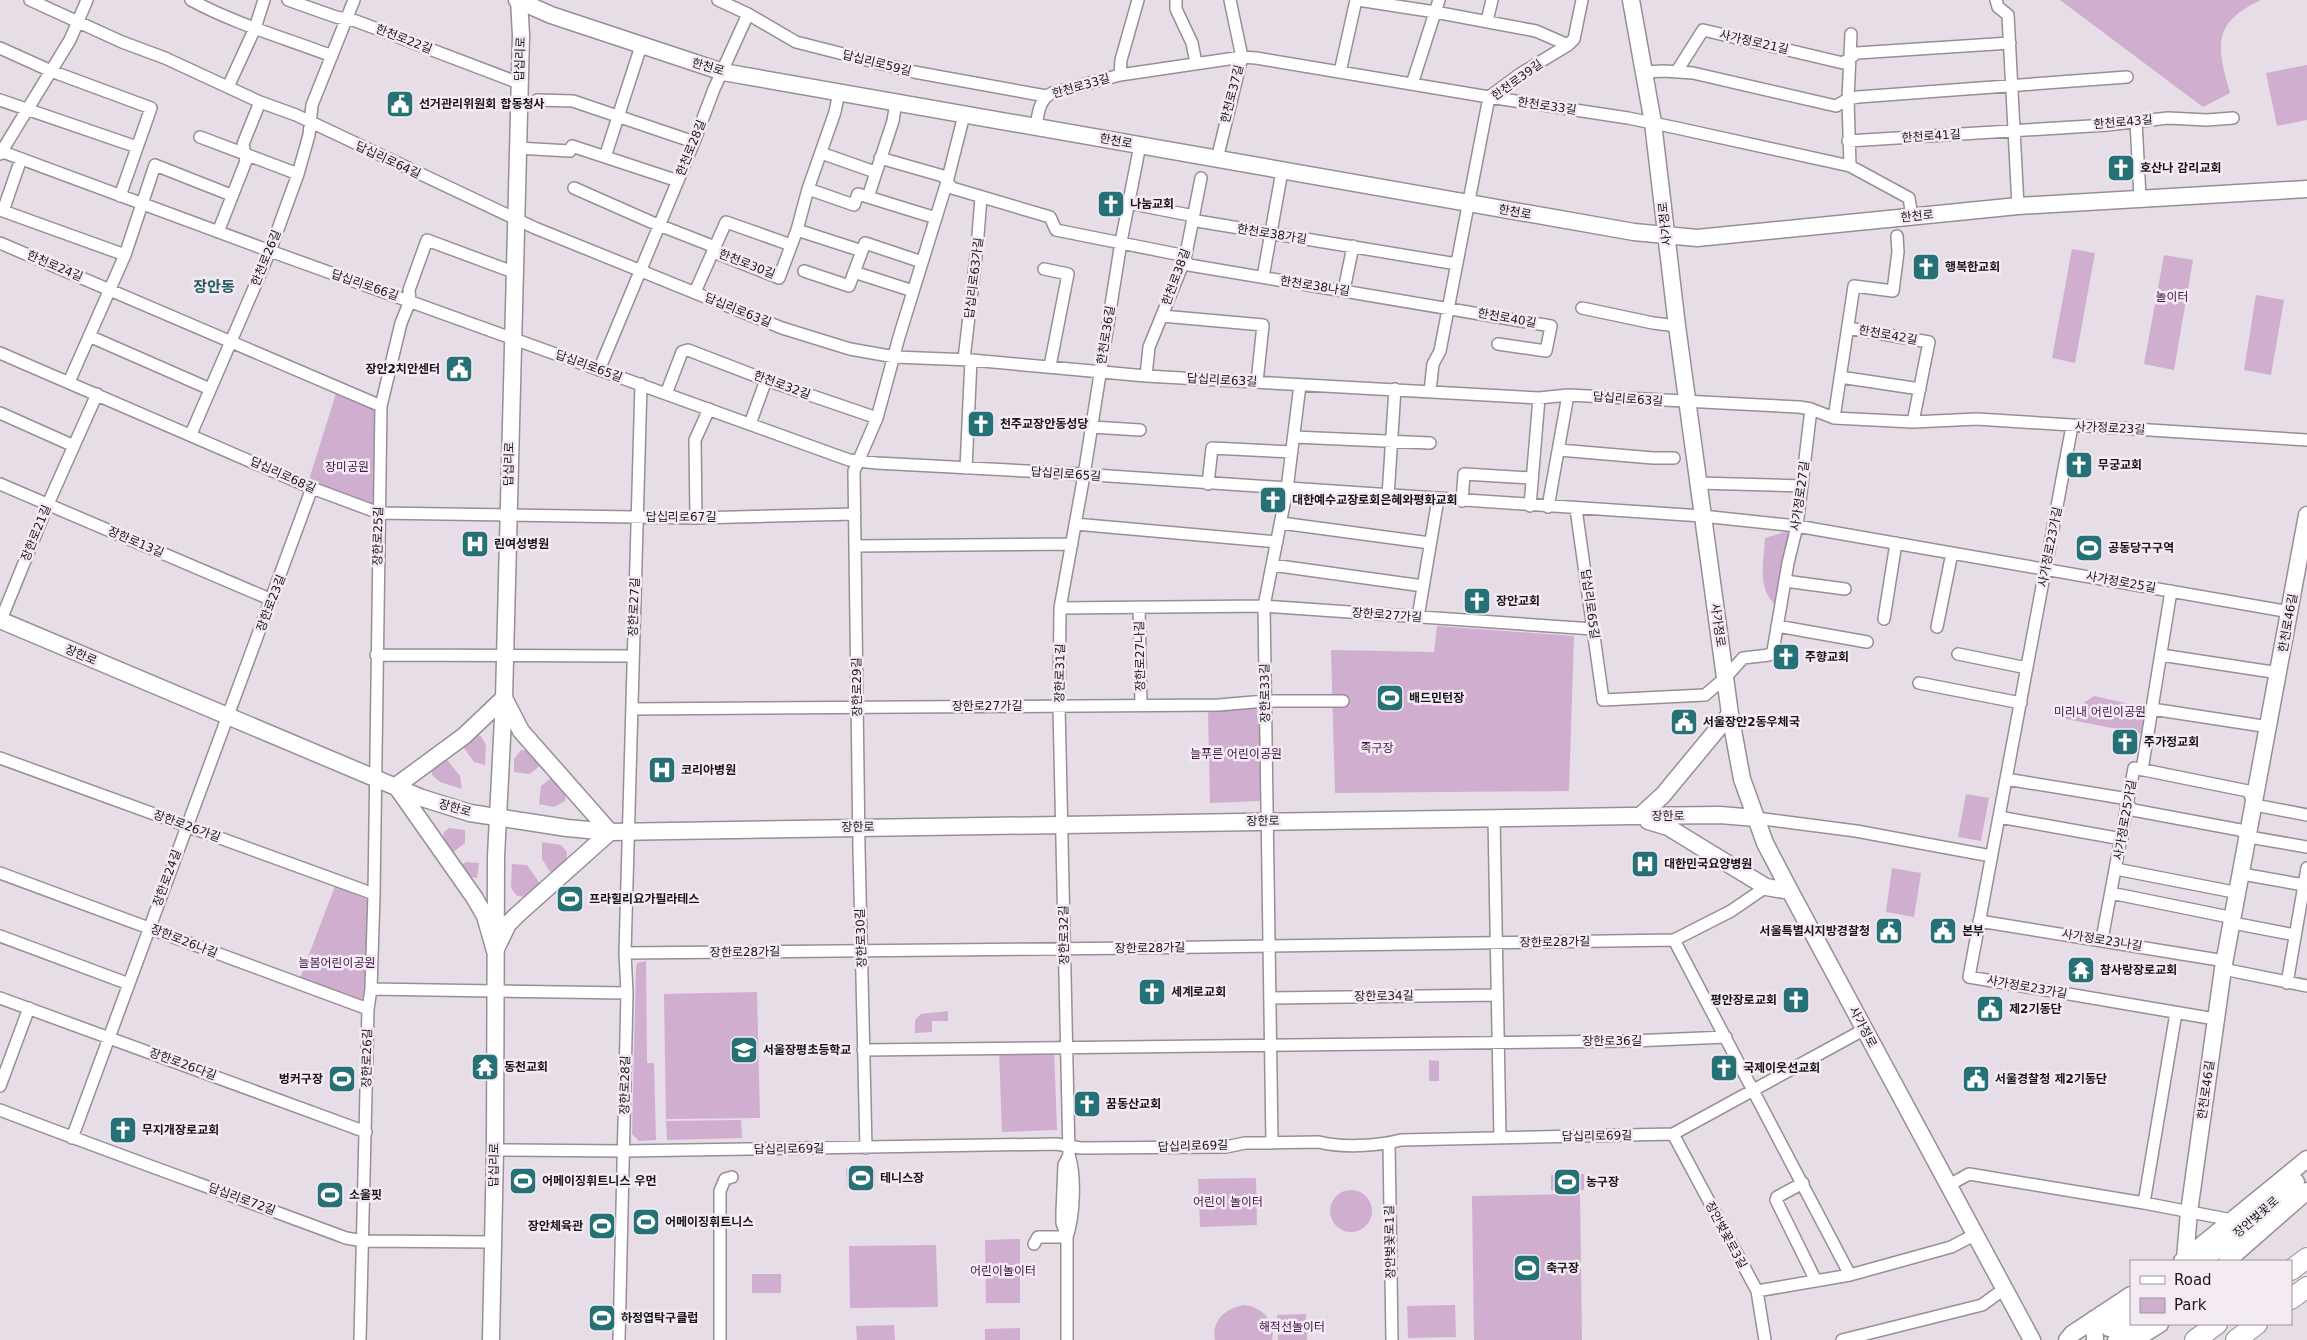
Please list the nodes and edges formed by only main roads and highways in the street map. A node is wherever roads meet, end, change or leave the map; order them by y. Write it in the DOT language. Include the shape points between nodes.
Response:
graph roads {
  1 [pos="518,0"];
  2 [pos="1631,0"];
  3 [pos="2307,189"];
  4 [pos="1667,236"];
  5 [pos="2307,515"];
  6 [pos="0,621"];
  7 [pos="504,698"];
  8 [pos="1730,714"];
  9 [pos="396,786"];
  10 [pos="1636,816"];
  11 [pos="498,817"];
  12 [pos="1756,818"];
  13 [pos="610,832"];
  14 [pos="1790,891"];
  15 [pos="495,951"];
  16 [pos="2307,1159"];
  17 [pos="2307,1173"];
  18 [pos="2307,1190"];
  19 [pos="2307,1204"];
  20 [pos="2307,1258"];
  21 [pos="2184,1260"];
  22 [pos="2205,1260"];
  23 [pos="2228,1260"];
  24 [pos="2243,1260"];
  25 [pos="2292,1269"];
  26 [pos="2307,1286"];
  27 [pos="2130,1296"];
  28 [pos="2292,1298"];
  29 [pos="2130,1315"];
  30 [pos="2094,1319"];
  31 [pos="2139,1325"];
  32 [pos="2158,1325"];
  33 [pos="2216,1325"];
  34 [pos="2257,1325"];
  35 [pos="2112,1334"];
  36 [pos="491,1340"];
  37 [pos="2032,1340"];
  38 [pos="2067,1340"];
  39 [pos="2095,1340"];
  40 [pos="2134,1340"];
  41 [pos="2195,1340"];
  42 [pos="2236,1340"];
  1 -- 4 [label="main road, 한천로" via="551,16 723,72 1468,204"];
  1 -- 7 [label="main road, 답십리로" via="521,35"];
  2 -- 4 [label="main road, 사가정로" via="1653,123"];
  3 -- 4 [label="main road, 한천로" via="2018,206 1697,238"];
  4 -- 8 [label="main road, 사가정로"];
  5 -- 21 [label="main road, 한천로46길" via="2215,1019"];
  6 -- 9 [label="main road, 장한로"];
  7 -- 9 [label="main road" via="464,736"];
  7 -- 11 [label="main road, 답십리로"];
  7 -- 13 [label="main road" via="520,731"];
  8 -- 10 [label="main road" via="1664,795"];
  8 -- 12 [label="main road, 사가정로" via="1742,779"];
  9 -- 11 [label="main road, 장한로" via="470,813"];
  9 -- 15 [label="main road" via="474,897 485,916"];
  10 -- 12 [label="main road, 장한로"];
  10 -- 13 [label="main road, 장한로"];
  10 -- 14 [label="main road" via="1668,827 1766,887"];
  11 -- 13 [label="main road, 장한로"];
  11 -- 15 [label="main road, 답십리로"];
  12 -- 14 [label="main road, 사가정로"];
  13 -- 15 [label="main road" via="508,924"];
  14 -- 37 [label="main road, 사가정로"];
  15 -- 36 [label="main road, 답십리로"];
  16 -- 21 [label="main road"];
  17 -- 22 [label="main road, 장안벚꽃로"];
  18 -- 23 [label="main road, 장안벚꽃로"];
  19 -- 24 [label="main road"];
  20 -- 25 [label="highway"];
  26 -- 28 [label="highway"];
  27 -- 30 [label="main road"];
  29 -- 35 [label="main road"];
  30 -- 38 [label="main road"];
  30 -- 39 [label="main road"];
  31 -- 35 [label="main road"];
  32 -- 40 [label="main road"];
  33 -- 41 [label="highway"];
  34 -- 42 [label="highway"];
}
